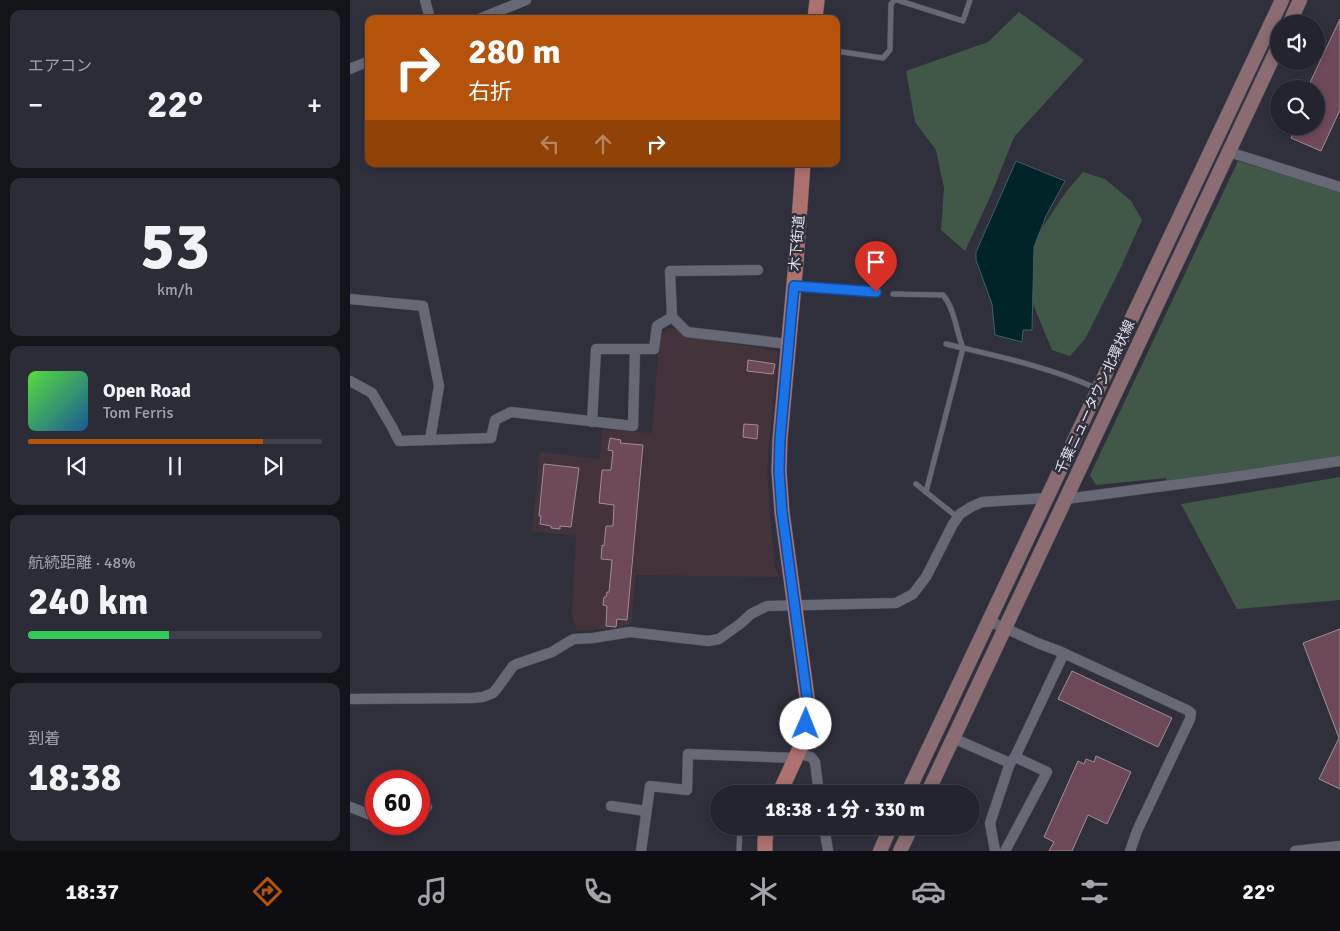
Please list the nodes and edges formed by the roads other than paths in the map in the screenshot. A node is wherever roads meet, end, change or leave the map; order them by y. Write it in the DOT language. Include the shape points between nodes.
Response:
graph roads {
  1 [pos="425,0"];
  2 [pos="526,0"];
  3 [pos="817,0"];
  4 [pos="896,0"];
  5 [pos="970,0"];
  6 [pos="1282,0"];
  7 [pos="1300,0"];
  8 [pos="429,15"];
  9 [pos="489,15"];
  10 [pos="816,15"];
  11 [pos="1293,15"];
  12 [pos="840,52"];
  13 [pos="365,63"];
  14 [pos="1270,64"];
  15 [pos="350,69"];
  16 [pos="1229,152"];
  17 [pos="803,167"];
  18 [pos="1340,187"];
  19 [pos="758,270"];
  20 [pos="794,286"];
  21 [pos="876,292"];
  22 [pos="893,294"];
  23 [pos="350,299"];
  24 [pos="672,317"];
  25 [pos="788,344"];
  26 [pos="946,344"];
  27 [pos="963,348"];
  28 [pos="635,350"];
  29 [pos="350,381"];
  30 [pos="1098,390"];
  31 [pos="592,422"];
  32 [pos="430,440"];
  33 [pos="1340,461"];
  34 [pos="916,484"];
  35 [pos="926,492"];
  36 [pos="1047,498"];
  37 [pos="1066,499"];
  38 [pos="958,517"];
  39 [pos="794,605"];
  40 [pos="989,621"];
  41 [pos="1005,628"];
  42 [pos="1064,653"];
  43 [pos="350,699"];
  44 [pos="953,738"];
  45 [pos="796,756"];
  46 [pos="1013,760"];
  47 [pos="782,785"];
  48 [pos="818,785"];
  49 [pos="911,785"];
  50 [pos="931,785"];
  51 [pos="612,806"];
  52 [pos="350,807"];
  53 [pos="646,811"];
  54 [pos="365,813"];
  55 [pos="739,835"];
  56 [pos="766,835"];
  57 [pos="825,835"];
  58 [pos="887,835"];
  59 [pos="908,835"];
  60 [pos="1340,846"];
  61 [pos="641,851"];
  62 [pos="738,851"];
  63 [pos="766,851"];
  64 [pos="828,851"];
  65 [pos="880,851"];
  66 [pos="900,851"];
  67 [pos="995,851"];
  68 [pos="1005,851"];
  69 [pos="1130,851"];
  70 [pos="1295,851"];
  1 -- 8 [label="street"];
  2 -- 9 [label="street"];
  3 -- 10 [label="main road"];
  4 -- 5 [label="lane" via="963,21"];
  4 -- 12 [label="lane" via="891,4 890,50 883,58"];
  6 -- 30 [label="main road, 千葉ニュータウン北環状線"];
  7 -- 11 [label="main road"];
  13 -- 15 [label="street"];
  14 -- 16 [label="main road, 千葉ニュータウン北環状線"];
  16 -- 18 [label="street"];
  16 -- 37 [label="main road, 千葉ニュータウン北環状線"];
  17 -- 20 [label="main road, 木下街道"];
  19 -- 24 [label="street" via="670,272"];
  20 -- 21 [label="lane"];
  20 -- 25 [label="main road, 木下街道"];
  22 -- 27 [label="lane" via="943,295 950,306"];
  23 -- 32 [label="street" via="423,306 439,386"];
  24 -- 25 [label="street" via="687,332"];
  24 -- 28 [label="street" via="657,326 654,349"];
  25 -- 39 [label="main road, 木下街道" via="779,471"];
  26 -- 27 [label="lane"];
  27 -- 30 [label="lane" via="1076,379"];
  27 -- 35 [label="lane"];
  28 -- 31 [label="street" via="596,349"];
  28 -- 31 [label="street" via="632,426"];
  29 -- 32 [label="street" via="372,393 399,441"];
  30 -- 36 [label="main road, 千葉ニュータウン北環状線"];
  31 -- 32 [label="street" via="511,412 495,420 491,438"];
  33 -- 37 [label="street"];
  34 -- 35 [label="lane"];
  35 -- 38 [label="lane"];
  36 -- 38 [label="street" via="982,502"];
  36 -- 40 [label="main road, 千葉ニュータウン北環状線"];
  37 -- 41 [label="main road, 千葉ニュータウン北環状線"];
  38 -- 39 [label="street" via="926,577 913,594 896,603"];
  39 -- 43 [label="street" via="767,606 719,639 708,641 630,632 574,639 552,652 513,666 498,687 483,696"];
  39 -- 45 [label="main road, 木下街道" via="807,697 806,724"];
  40 -- 41 [label="street"];
  40 -- 49 [label="main road, 千葉ニュータウン北環状線"];
  41 -- 42 [label="street"];
  41 -- 44 [label="main road, 千葉ニュータウン北環状線"];
  42 -- 46 [label="street"];
  42 -- 69 [label="street" via="1191,713"];
  44 -- 46 [label="street"];
  44 -- 50 [label="main road, 千葉ニュータウン北環状線"];
  45 -- 47 [label="main road, 木下街道"];
  45 -- 48 [label="street" via="811,757 815,762"];
  45 -- 53 [label="street" via="688,754 687,790 650,786"];
  46 -- 67 [label="street" via="990,823"];
  46 -- 68 [label="street" via="1047,772"];
  51 -- 53 [label="street"];
  52 -- 54 [label="street"];
  53 -- 61 [label="street"];
  55 -- 62 [label="lane"];
  56 -- 63 [label="main road"];
  57 -- 64 [label="street"];
  58 -- 65 [label="main road"];
  59 -- 66 [label="main road"];
  60 -- 70 [label="street"];
}
